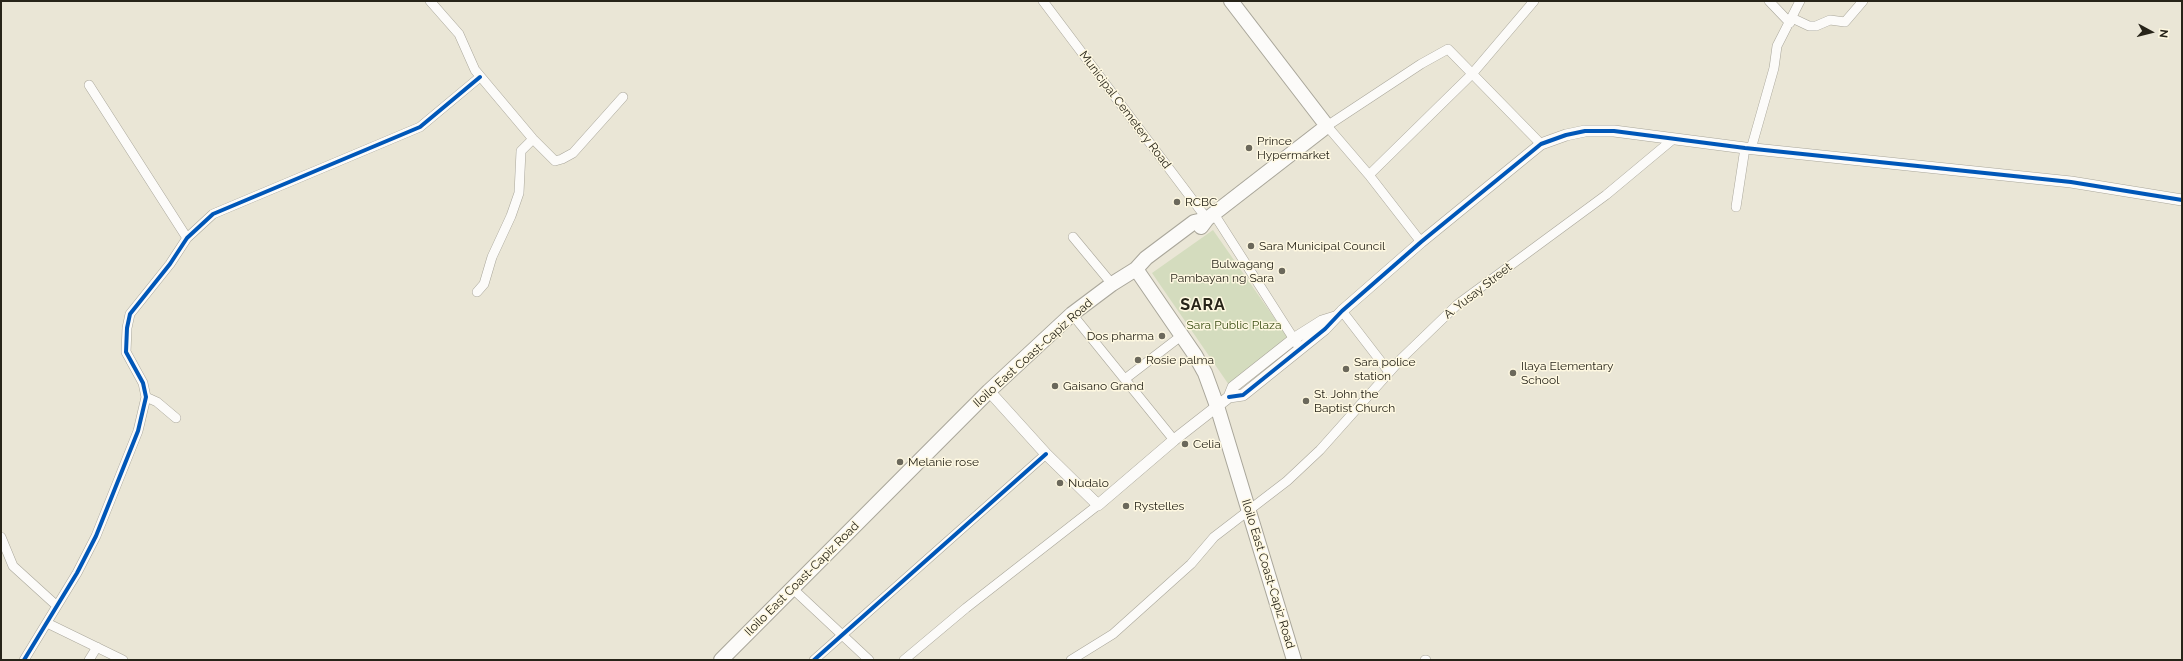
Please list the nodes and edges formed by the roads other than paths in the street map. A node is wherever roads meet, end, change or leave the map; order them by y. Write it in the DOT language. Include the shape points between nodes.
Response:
graph roads {
  1 [pos="430,1"];
  2 [pos="1043,1"];
  3 [pos="1231,1"];
  4 [pos="1534,1"];
  5 [pos="1769,1"];
  6 [pos="1800,1"];
  7 [pos="1863,1"];
  8 [pos="1791,21"];
  9 [pos="1472,74"];
  10 [pos="480,77"];
  11 [pos="89,85"];
  12 [pos="623,97"];
  13 [pos="1327,126"];
  14 [pos="533,139"];
  15 [pos="1672,140"];
  16 [pos="1541,144"];
  17 [pos="1748,148"];
  18 [pos="1369,175"];
  19 [pos="2182,200"];
  20 [pos="1736,207"];
  21 [pos="1210,216"];
  22 [pos="1073,237"];
  23 [pos="187,238"];
  24 [pos="1421,242"];
  25 [pos="1138,271"];
  26 [pos="1112,284"];
  27 [pos="477,292"];
  28 [pos="1072,314"];
  29 [pos="1338,314"];
  30 [pos="1181,336"];
  31 [pos="1295,338"];
  32 [pos="1299,350"];
  33 [pos="1389,372"];
  34 [pos="1125,379"];
  35 [pos="989,391"];
  36 [pos="146,397"];
  37 [pos="1228,397"];
  38 [pos="1217,406"];
  39 [pos="176,418"];
  40 [pos="1174,440"];
  41 [pos="1046,454"];
  42 [pos="1098,505"];
  43 [pos="1249,511"];
  44 [pos="1,537"];
  45 [pos="793,588"];
  46 [pos="57,606"];
  47 [pos="47,622"];
  48 [pos="844,635"];
  49 [pos="96,647"];
  50 [pos="24,660"];
  51 [pos="89,660"];
  52 [pos="123,660"];
  53 [pos="721,660"];
  54 [pos="814,660"];
  55 [pos="869,660"];
  56 [pos="904,660"];
  57 [pos="1071,660"];
  58 [pos="1294,660"];
  1 -- 10 [label="street" via="459,34 474,70"];
  2 -- 21 [label="street, Municipal Cemetery Road"];
  3 -- 13 [label="main road"];
  4 -- 9 [label="street"];
  5 -- 8 [label="street"];
  6 -- 8 [label="street"];
  7 -- 8 [label="street" via="1845,22 1830,20 1809,26"];
  8 -- 17 [label="street" via="1777,46 1774,68"];
  9 -- 13 [label="street" via="1448,49"];
  9 -- 16 [label="street"];
  9 -- 18 [label="street"];
  10 -- 14 [label="street"];
  10 -- 23 [label="street" via="420,127 213,214"];
  11 -- 23 [label="street"];
  12 -- 14 [label="street" via="573,153 562,159 554,160"];
  13 -- 18 [label="street"];
  13 -- 21 [label="main road"];
  14 -- 27 [label="street" via="522,151 519,193 492,257 484,284"];
  15 -- 16 [label="street" via="1596,130 1566,135"];
  15 -- 17 [label="street"];
  15 -- 33 [label="street, A. Yusay Street" via="1606,195 1458,304"];
  16 -- 24 [label="street"];
  17 -- 19 [label="street" via="2071,182"];
  17 -- 20 [label="street"];
  18 -- 24 [label="street"];
  21 -- 25 [label="main road" via="1194,222 1146,258"];
  21 -- 31 [label="street, Municipal Cemetery Road"];
  22 -- 26 [label="street"];
  23 -- 36 [label="street" via="130,314 126,352 143,383"];
  24 -- 29 [label="street"];
  25 -- 26 [label="main road, Iloilo East Coast-Capiz Road"];
  25 -- 30 [label="main road, Iloilo East Coast-Capiz Road"];
  26 -- 28 [label="main road, Iloilo East Coast-Capiz Road"];
  28 -- 34 [label="street"];
  28 -- 35 [label="main road, Iloilo East Coast-Capiz Road"];
  29 -- 31 [label="street"];
  29 -- 32 [label="street" via="1325,329"];
  29 -- 33 [label="street"];
  30 -- 34 [label="street"];
  30 -- 38 [label="main road, Iloilo East Coast-Capiz Road" via="1205,373"];
  31 -- 32 [label="street, Municipal Cemetery Road"];
  31 -- 37 [label="street" via="1233,387"];
  32 -- 37 [label="street" via="1243,395"];
  33 -- 43 [label="street, A. Yusay Street" via="1320,450 1287,481"];
  34 -- 40 [label="street"];
  35 -- 41 [label="street"];
  35 -- 45 [label="main road, Iloilo East Coast-Capiz Road"];
  36 -- 39 [label="street" via="157,402"];
  36 -- 46 [label="street" via="138,431 96,536"];
  37 -- 38 [label="street"];
  38 -- 40 [label="street"];
  38 -- 43 [label="main road, Iloilo East Coast-Capiz Road"];
  40 -- 42 [label="street"];
  41 -- 42 [label="street"];
  41 -- 48 [label="street"];
  42 -- 56 [label="street"];
  43 -- 57 [label="street, A. Yusay Street" via="1214,537 1191,564 1113,634"];
  43 -- 58 [label="main road, Iloilo East Coast-Capiz Road"];
  44 -- 46 [label="street" via="13,566"];
  45 -- 48 [label="street"];
  45 -- 53 [label="main road, Iloilo East Coast-Capiz Road"];
  46 -- 47 [label="street"];
  47 -- 49 [label="street"];
  47 -- 50 [label="street"];
  48 -- 54 [label="street"];
  48 -- 55 [label="street"];
  49 -- 51 [label="street"];
  49 -- 52 [label="street"];
}
